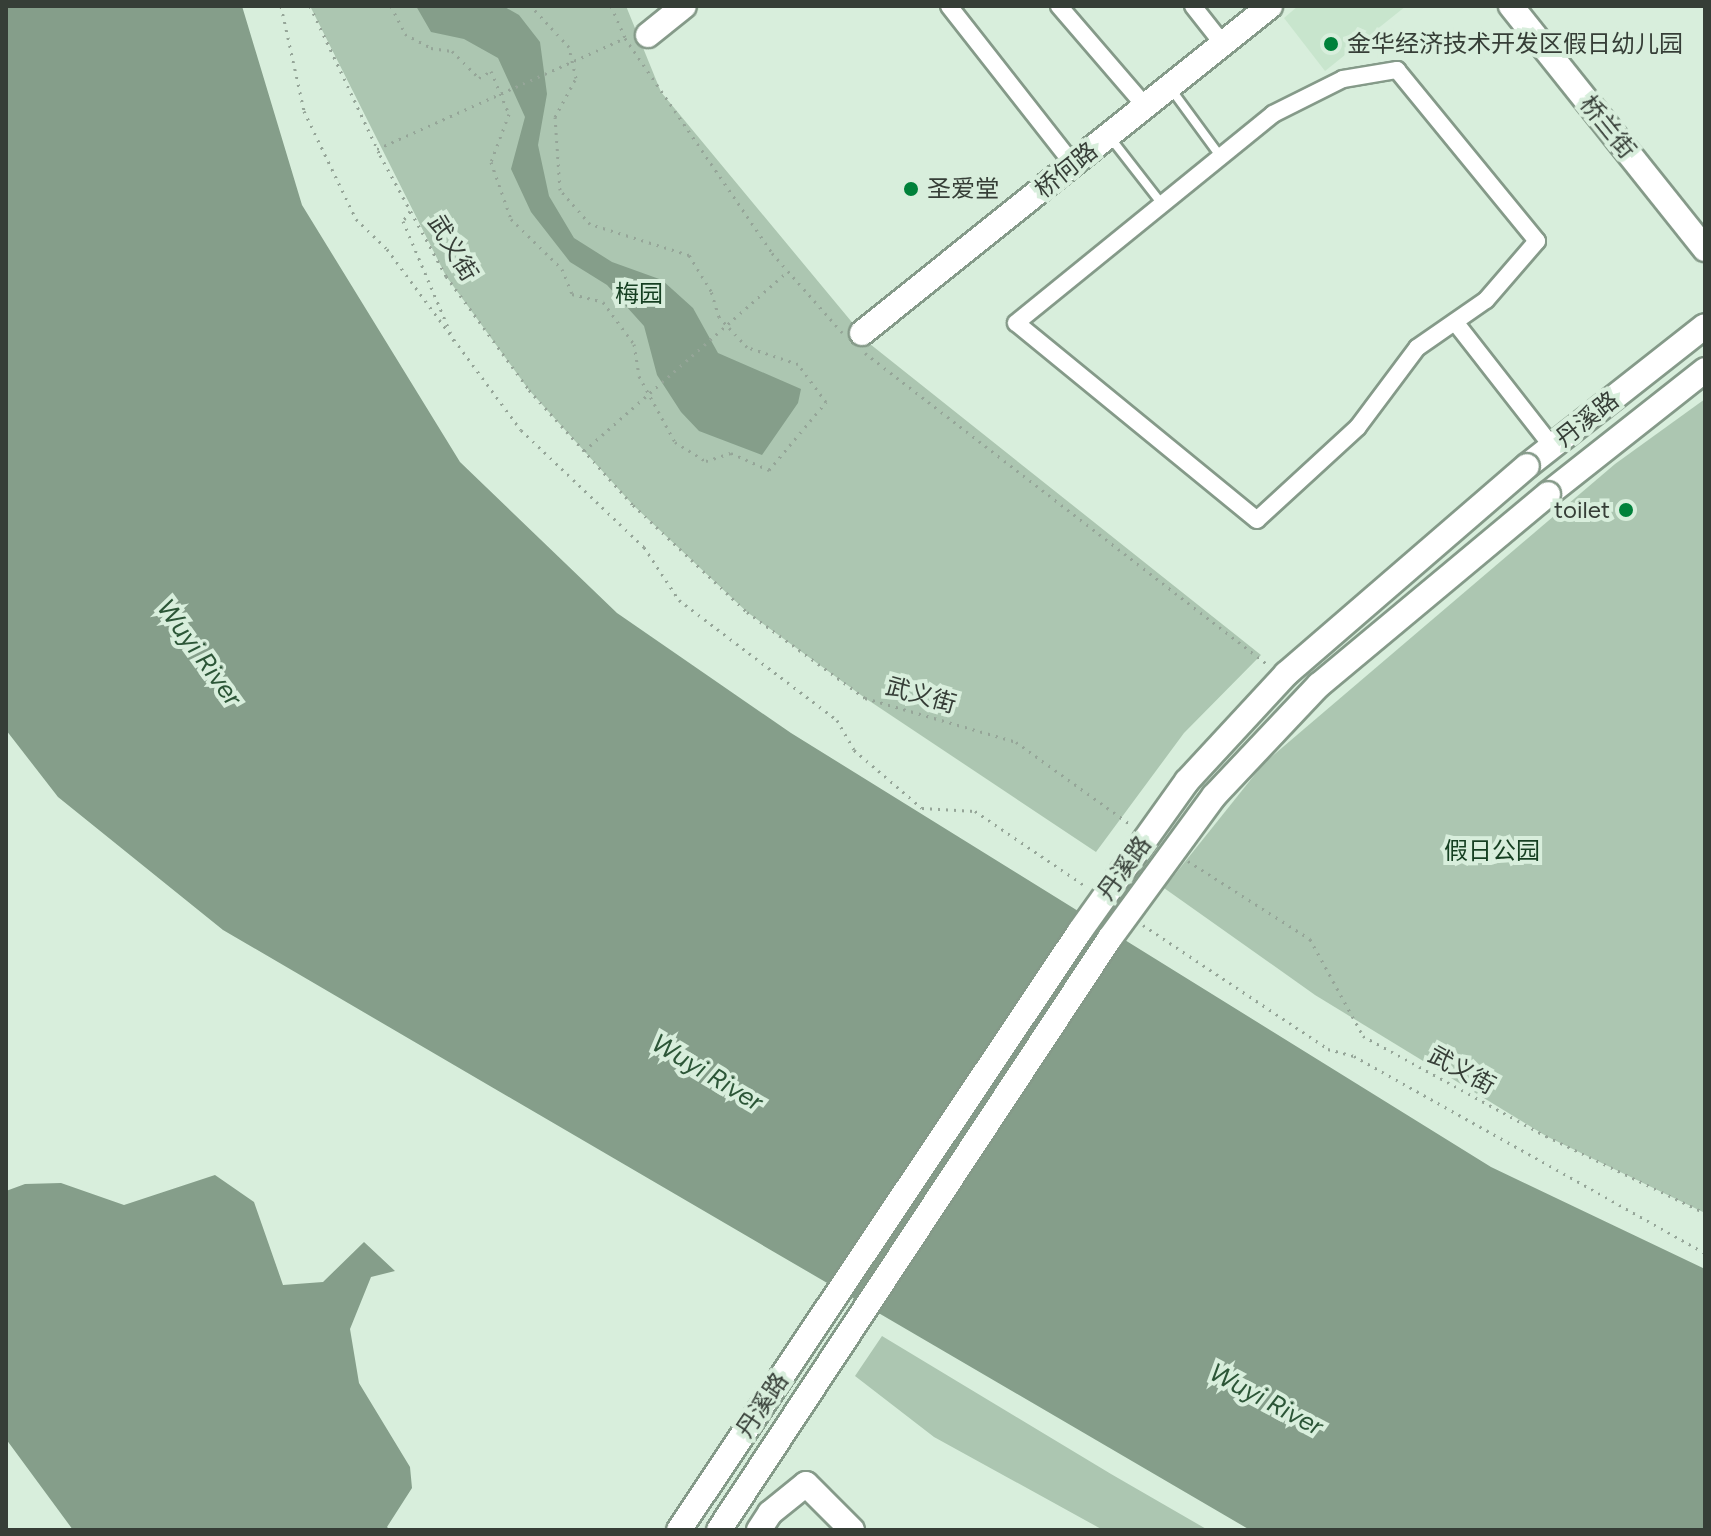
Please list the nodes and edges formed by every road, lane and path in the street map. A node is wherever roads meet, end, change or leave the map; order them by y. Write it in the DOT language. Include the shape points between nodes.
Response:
graph roads {
  1 [pos="281,6"];
  2 [pos="310,6"];
  3 [pos="391,6"];
  4 [pos="531,6"];
  5 [pos="611,6"];
  6 [pos="684,6"];
  7 [pos="949,6"];
  8 [pos="1059,6"];
  9 [pos="1193,6"];
  10 [pos="1270,6"];
  11 [pos="1511,6"];
  12 [pos="637,37"];
  13 [pos="1223,44"];
  14 [pos="572,59"];
  15 [pos="1169,87"];
  16 [pos="500,93"];
  17 [pos="1145,106"];
  18 [pos="1109,136"];
  19 [pos="377,149"];
  20 [pos="1220,156"];
  21 [pos="1073,164"];
  22 [pos="1162,204"];
  23 [pos="410,211"];
  24 [pos="1705,249"];
  25 [pos="788,270"];
  26 [pos="1455,322"];
  27 [pos="726,325"];
  28 [pos="1705,326"];
  29 [pos="858,341"];
  30 [pos="457,349"];
  31 [pos="1705,370"];
  32 [pos="648,393"];
  33 [pos="1552,446"];
  34 [pos="584,451"];
  35 [pos="1277,673"];
  36 [pos="1144,833"];
  37 [pos="1182,857"];
  38 [pos="1091,889"];
  39 [pos="1142,924"];
  40 [pos="1705,1213"];
  41 [pos="1705,1253"];
  42 [pos="679,1530"];
  43 [pos="719,1530"];
  44 [pos="759,1530"];
  45 [pos="852,1530"];
  1 -- 30 [label="path" via="304,111 356,219 387,249"];
  2 -- 19 [label="path, 武义街"];
  3 -- 16 [label="path" via="405,34 431,48 452,51 479,78 491,71"];
  4 -- 14 [label="path" via="569,47"];
  5 -- 12 [label="path"];
  6 -- 12 [label="main road"];
  7 -- 21 [label="street"];
  8 -- 17 [label="street"];
  9 -- 13 [label="street"];
  10 -- 13 [label="main road, 桥何路"];
  11 -- 24 [label="main road, 桥兰街"];
  12 -- 14 [label="path"];
  12 -- 25 [label="path"];
  13 -- 15 [label="main road, 桥何路"];
  14 -- 16 [label="path"];
  14 -- 27 [label="path" via="576,78 555,117 560,190 590,224 689,255"];
  15 -- 17 [label="main road, 桥何路"];
  15 -- 20 [label="lane"];
  16 -- 19 [label="path"];
  16 -- 32 [label="path" via="509,114 491,162 511,219 562,269 572,294 603,302 634,344"];
  17 -- 18 [label="main road, 桥何路"];
  18 -- 21 [label="main road, 桥何路"];
  18 -- 22 [label="lane"];
  19 -- 23 [label="path, 武义街"];
  20 -- 22 [label="street"];
  20 -- 26 [label="street" via="1273,114 1343,79 1397,70 1537,241 1486,300"];
  21 -- 29 [label="main road, 桥何路"];
  22 -- 26 [label="street" via="1016,323 1257,520 1358,427 1417,348"];
  23 -- 30 [label="path" via="403,221"];
  23 -- 34 [label="path, 武义街" via="455,289 529,390"];
  25 -- 27 [label="path"];
  25 -- 29 [label="path"];
  26 -- 33 [label="street"];
  27 -- 32 [label="path"];
  27 -- 32 [label="path" via="747,347 798,364 826,402 769,470 731,453 706,461 675,442"];
  28 -- 33 [label="main road, 丹溪路"];
  29 -- 35 [label="path"];
  30 -- 38 [label="path" via="521,430 644,547 679,600 837,720 854,750 922,808 975,811"];
  31 -- 43 [label="main road, 丹溪路, bridge" via="1319,685 1214,796 1110,938"];
  32 -- 34 [label="path"];
  33 -- 42 [label="main road, 丹溪路, bridge" via="1286,674 1187,781 1080,931"];
  34 -- 36 [label="path, 武义街" via="747,612 865,698 1016,742"];
  37 -- 40 [label="path, 武义街" via="1310,939 1363,1036 1546,1136"];
  39 -- 41 [label="path" via="1328,1049 1354,1056"];
  44 -- 45 [label="main road" via="770,1513 806,1484"];
}
